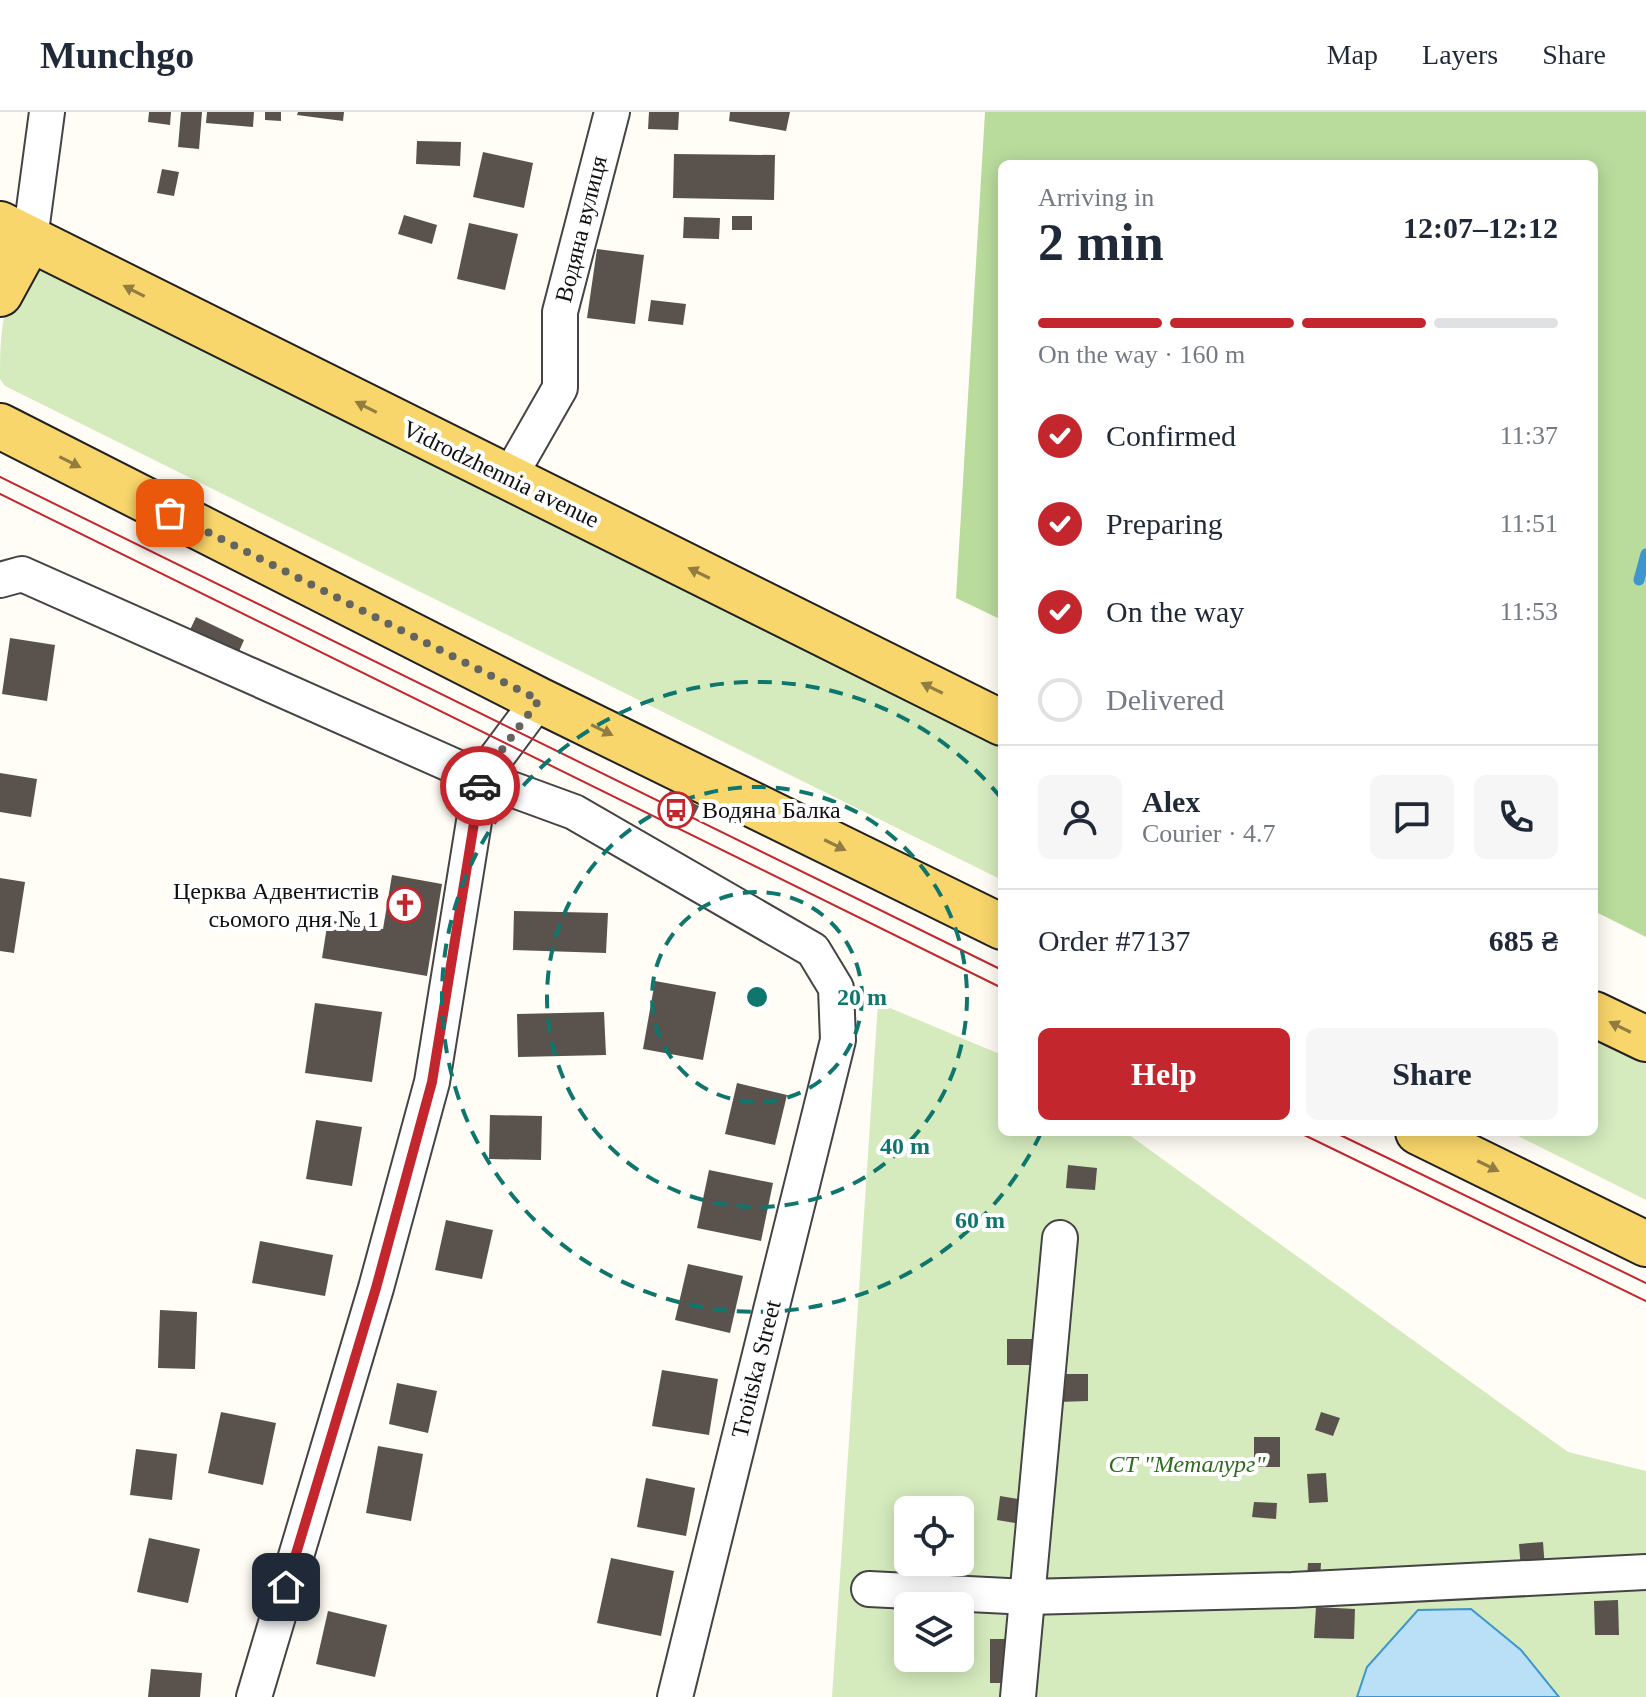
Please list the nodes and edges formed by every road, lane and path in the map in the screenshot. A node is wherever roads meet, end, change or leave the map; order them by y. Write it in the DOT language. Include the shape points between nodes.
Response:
graph roads {
  1 [pos="47,112"];
  2 [pos="612,112"];
  3 [pos="15,231"];
  4 [pos="0,294"];
  5 [pos="0,426"];
  6 [pos="508,479"];
  7 [pos="0,580"];
  8 [pos="539,700"];
  9 [pos="998,721"];
  10 [pos="481,778"];
  11 [pos="998,925"];
  12 [pos="1598,1016"];
  13 [pos="1646,1039"];
  14 [pos="1426,1136"];
  15 [pos="1060,1238"];
  16 [pos="1646,1244"];
  17 [pos="1646,1572"];
  18 [pos="869,1589"];
  19 [pos="1028,1597"];
  20 [pos="254,1697"];
  21 [pos="675,1697"];
  22 [pos="1018,1697"];
  1 -- 3 [label="street"];
  2 -- 6 [label="street, Водяна вулиця" via="560,312 560,388"];
  3 -- 4 [label="main road"];
  6 -- 3 [label="main road, Vidrodzhennia avenue, one-way"];
  5 -- 8 [label="main road, one-way"];
  9 -- 6 [label="main road, Vidrodzhennia avenue, one-way"];
  7 -- 10 [label="street, Troitska Street" via="22,574"];
  8 -- 10 [label="street"];
  8 -- 11 [label="main road, one-way"];
  10 -- 20 [label="street" via="432,1082"];
  10 -- 21 [label="street, Troitska Street" via="574,812 813,950 836,988 838,1040"];
  13 -- 12 [label="main road, one-way"];
  14 -- 16 [label="main road, one-way"];
  15 -- 19 [label="street"];
  17 -- 19 [label="street"];
  18 -- 19 [label="street"];
  19 -- 22 [label="street"];
}
